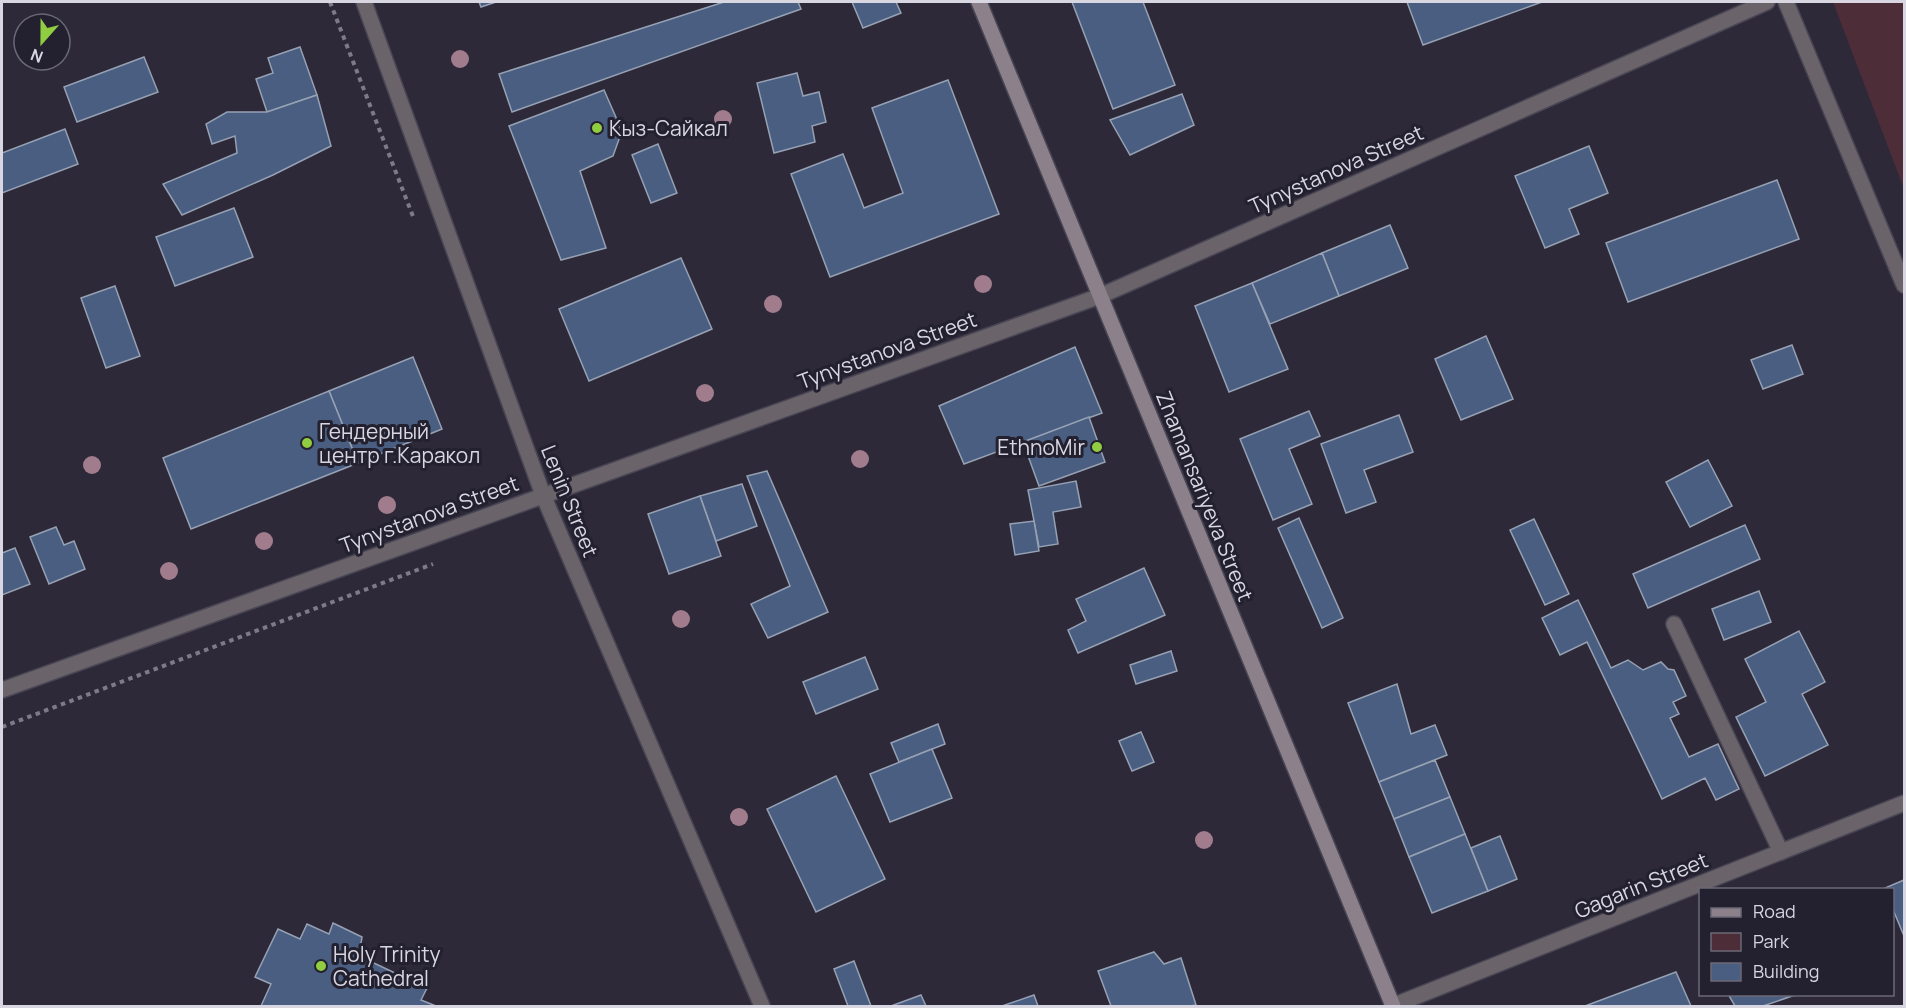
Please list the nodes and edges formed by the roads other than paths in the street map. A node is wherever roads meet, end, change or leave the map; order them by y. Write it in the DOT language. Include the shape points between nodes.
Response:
graph roads {
  1 [pos="363,2"];
  2 [pos="979,2"];
  3 [pos="1767,2"];
  4 [pos="1786,2"];
  5 [pos="1905,285"];
  6 [pos="1100,296"];
  7 [pos="543,495"];
  8 [pos="1674,624"];
  9 [pos="2,690"];
  10 [pos="1905,803"];
  11 [pos="1781,852"];
  12 [pos="762,1006"];
  13 [pos="1392,1006"];
  1 -- 7 [label="street, Lenin Street"];
  2 -- 6 [label="main road, Zhamansariyeva Street"];
  3 -- 6 [label="street, Tynystanova Street"];
  4 -- 5 [label="street"];
  6 -- 7 [label="street, Tynystanova Street"];
  6 -- 13 [label="main road, Zhamansariyeva Street"];
  7 -- 9 [label="street, Tynystanova Street"];
  7 -- 12 [label="street, Lenin Street"];
  8 -- 11 [label="street"];
  10 -- 11 [label="street, Gagarin Street"];
  11 -- 13 [label="street, Gagarin Street"];
}
